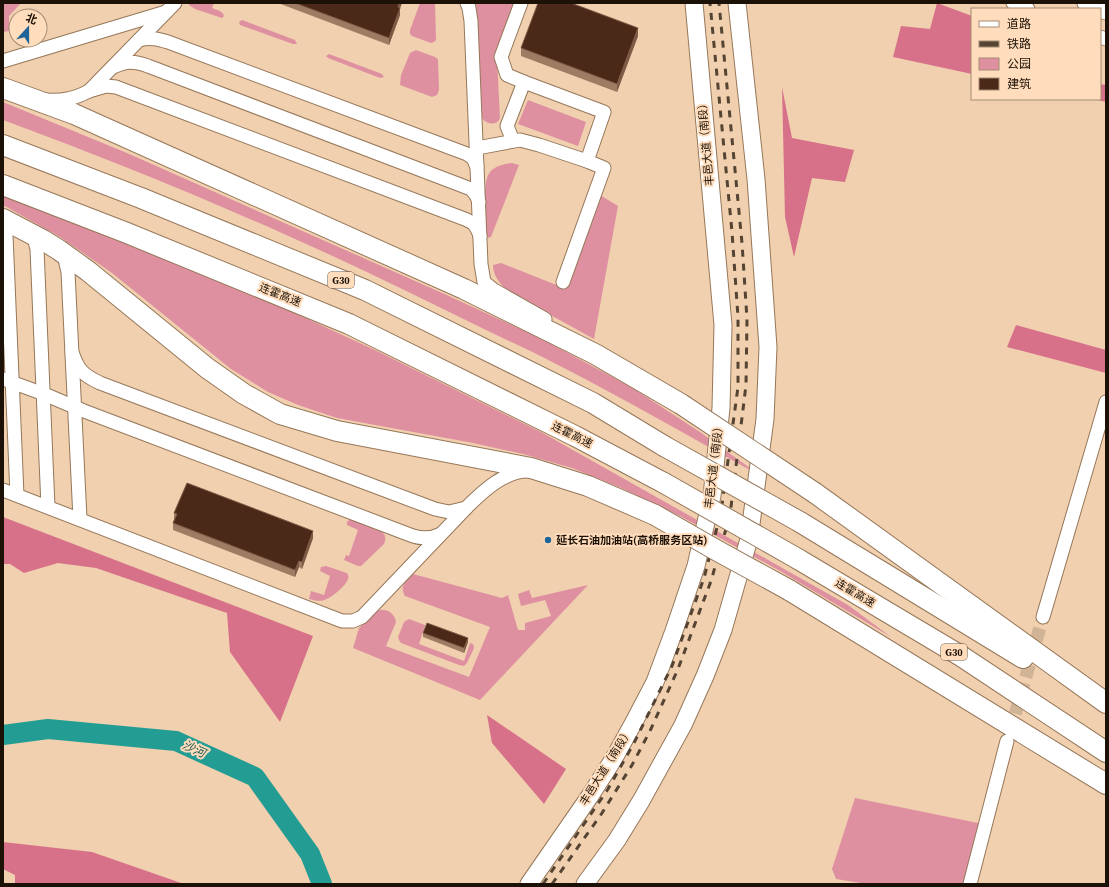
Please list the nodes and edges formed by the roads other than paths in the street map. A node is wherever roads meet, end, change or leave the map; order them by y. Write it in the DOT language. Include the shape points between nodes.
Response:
graph roads {
  1 [pos="467,3"];
  2 [pos="521,3"];
  3 [pos="694,3"];
  4 [pos="737,3"];
  5 [pos="1013,3"];
  6 [pos="1086,3"];
  7 [pos="172,7"];
  8 [pos="1026,8"];
  9 [pos="1100,8"];
  10 [pos="139,40"];
  11 [pos="3,61"];
  12 [pos="113,67"];
  13 [pos="524,82"];
  14 [pos="3,88"];
  15 [pos="89,91"];
  16 [pos="32,99"];
  17 [pos="513,141"];
  18 [pos="3,145"];
  19 [pos="477,148"];
  20 [pos="587,161"];
  21 [pos="478,167"];
  22 [pos="3,185"];
  23 [pos="479,202"];
  24 [pos="3,219"];
  25 [pos="3,226"];
  26 [pos="27,232"];
  27 [pos="480,237"];
  28 [pos="59,250"];
  29 [pos="563,282"];
  30 [pos="72,352"];
  31 [pos="616,366"];
  32 [pos="8,381"];
  33 [pos="44,394"];
  34 [pos="1106,402"];
  35 [pos="74,407"];
  36 [pos="544,472"];
  37 [pos="3,490"];
  38 [pos="17,495"];
  39 [pos="48,507"];
  40 [pos="466,508"];
  41 [pos="80,519"];
  42 [pos="444,533"];
  43 [pos="1043,617"];
  44 [pos="1106,703"];
  45 [pos="1106,709"];
  46 [pos="1007,741"];
  47 [pos="1106,752"];
  48 [pos="1106,784"];
  49 [pos="529,884"];
  50 [pos="586,884"];
  51 [pos="970,884"];
  1 -- 19 [label="street" via="471,21"];
  2 -- 13 [label="street" via="501,57 507,75"];
  3 -- 49 [label="main road, 丰邑大道（南段）" via="722,324 721,408 712,496 696,566 654,682 613,760"];
  4 -- 50 [label="main road" via="756,179 768,347 765,419 749,539 723,630 683,725 641,801"];
  5 -- 8 [label="street"];
  6 -- 9 [label="main road"];
  7 -- 10 [label="street"];
  7 -- 11 [label="street"];
  10 -- 12 [label="street"];
  10 -- 21 [label="street" via="157,39 176,45 467,154"];
  12 -- 15 [label="street"];
  12 -- 23 [label="street" via="137,62 148,66 471,189"];
  13 -- 17 [label="street" via="507,126"];
  13 -- 20 [label="street" via="604,112"];
  14 -- 16 [label="highway"];
  15 -- 16 [label="street" via="68,99"];
  15 -- 27 [label="street" via="106,86 116,87 472,222"];
  16 -- 31 [label="highway" via="74,114 464,289"];
  17 -- 19 [label="street"];
  17 -- 20 [label="street" via="520,140"];
  18 -- 45 [label="highway, G30, bridge" via="141,198 365,290 593,403 800,522"];
  19 -- 21 [label="street"];
  20 -- 29 [label="street" via="604,168"];
  21 -- 23 [label="street"];
  22 -- 47 [label="highway, 连霍高速 / G30, bridge" via="350,324 575,436 798,559 961,656"];
  23 -- 27 [label="street"];
  24 -- 26 [label="highway"];
  25 -- 32 [label="street" via="6,235"];
  26 -- 28 [label="highway"];
  26 -- 33 [label="street" via="34,238 37,249"];
  27 -- 31 [label="street" via="484,282 602,352"];
  28 -- 30 [label="street" via="65,259 68,272"];
  28 -- 36 [label="highway" via="207,368 244,394 280,414 337,431"];
  30 -- 35 [label="street"];
  30 -- 40 [label="street" via="76,364 86,377 100,383 435,509 449,512"];
  31 -- 44 [label="highway, bridge" via="680,404 815,493"];
  32 -- 33 [label="street"];
  32 -- 38 [label="street"];
  33 -- 35 [label="street"];
  33 -- 39 [label="street"];
  34 -- 43 [label="street"];
  35 -- 41 [label="street"];
  35 -- 42 [label="street" via="412,536 422,539 433,538"];
  36 -- 40 [label="street" via="524,471 497,481"];
  36 -- 48 [label="highway, bridge" via="588,486 655,515 789,590"];
  37 -- 38 [label="street"];
  38 -- 39 [label="street"];
  39 -- 41 [label="street"];
  40 -- 42 [label="street"];
  41 -- 42 [label="street" via="342,621 353,621 362,617"];
  46 -- 51 [label="street"];
}
